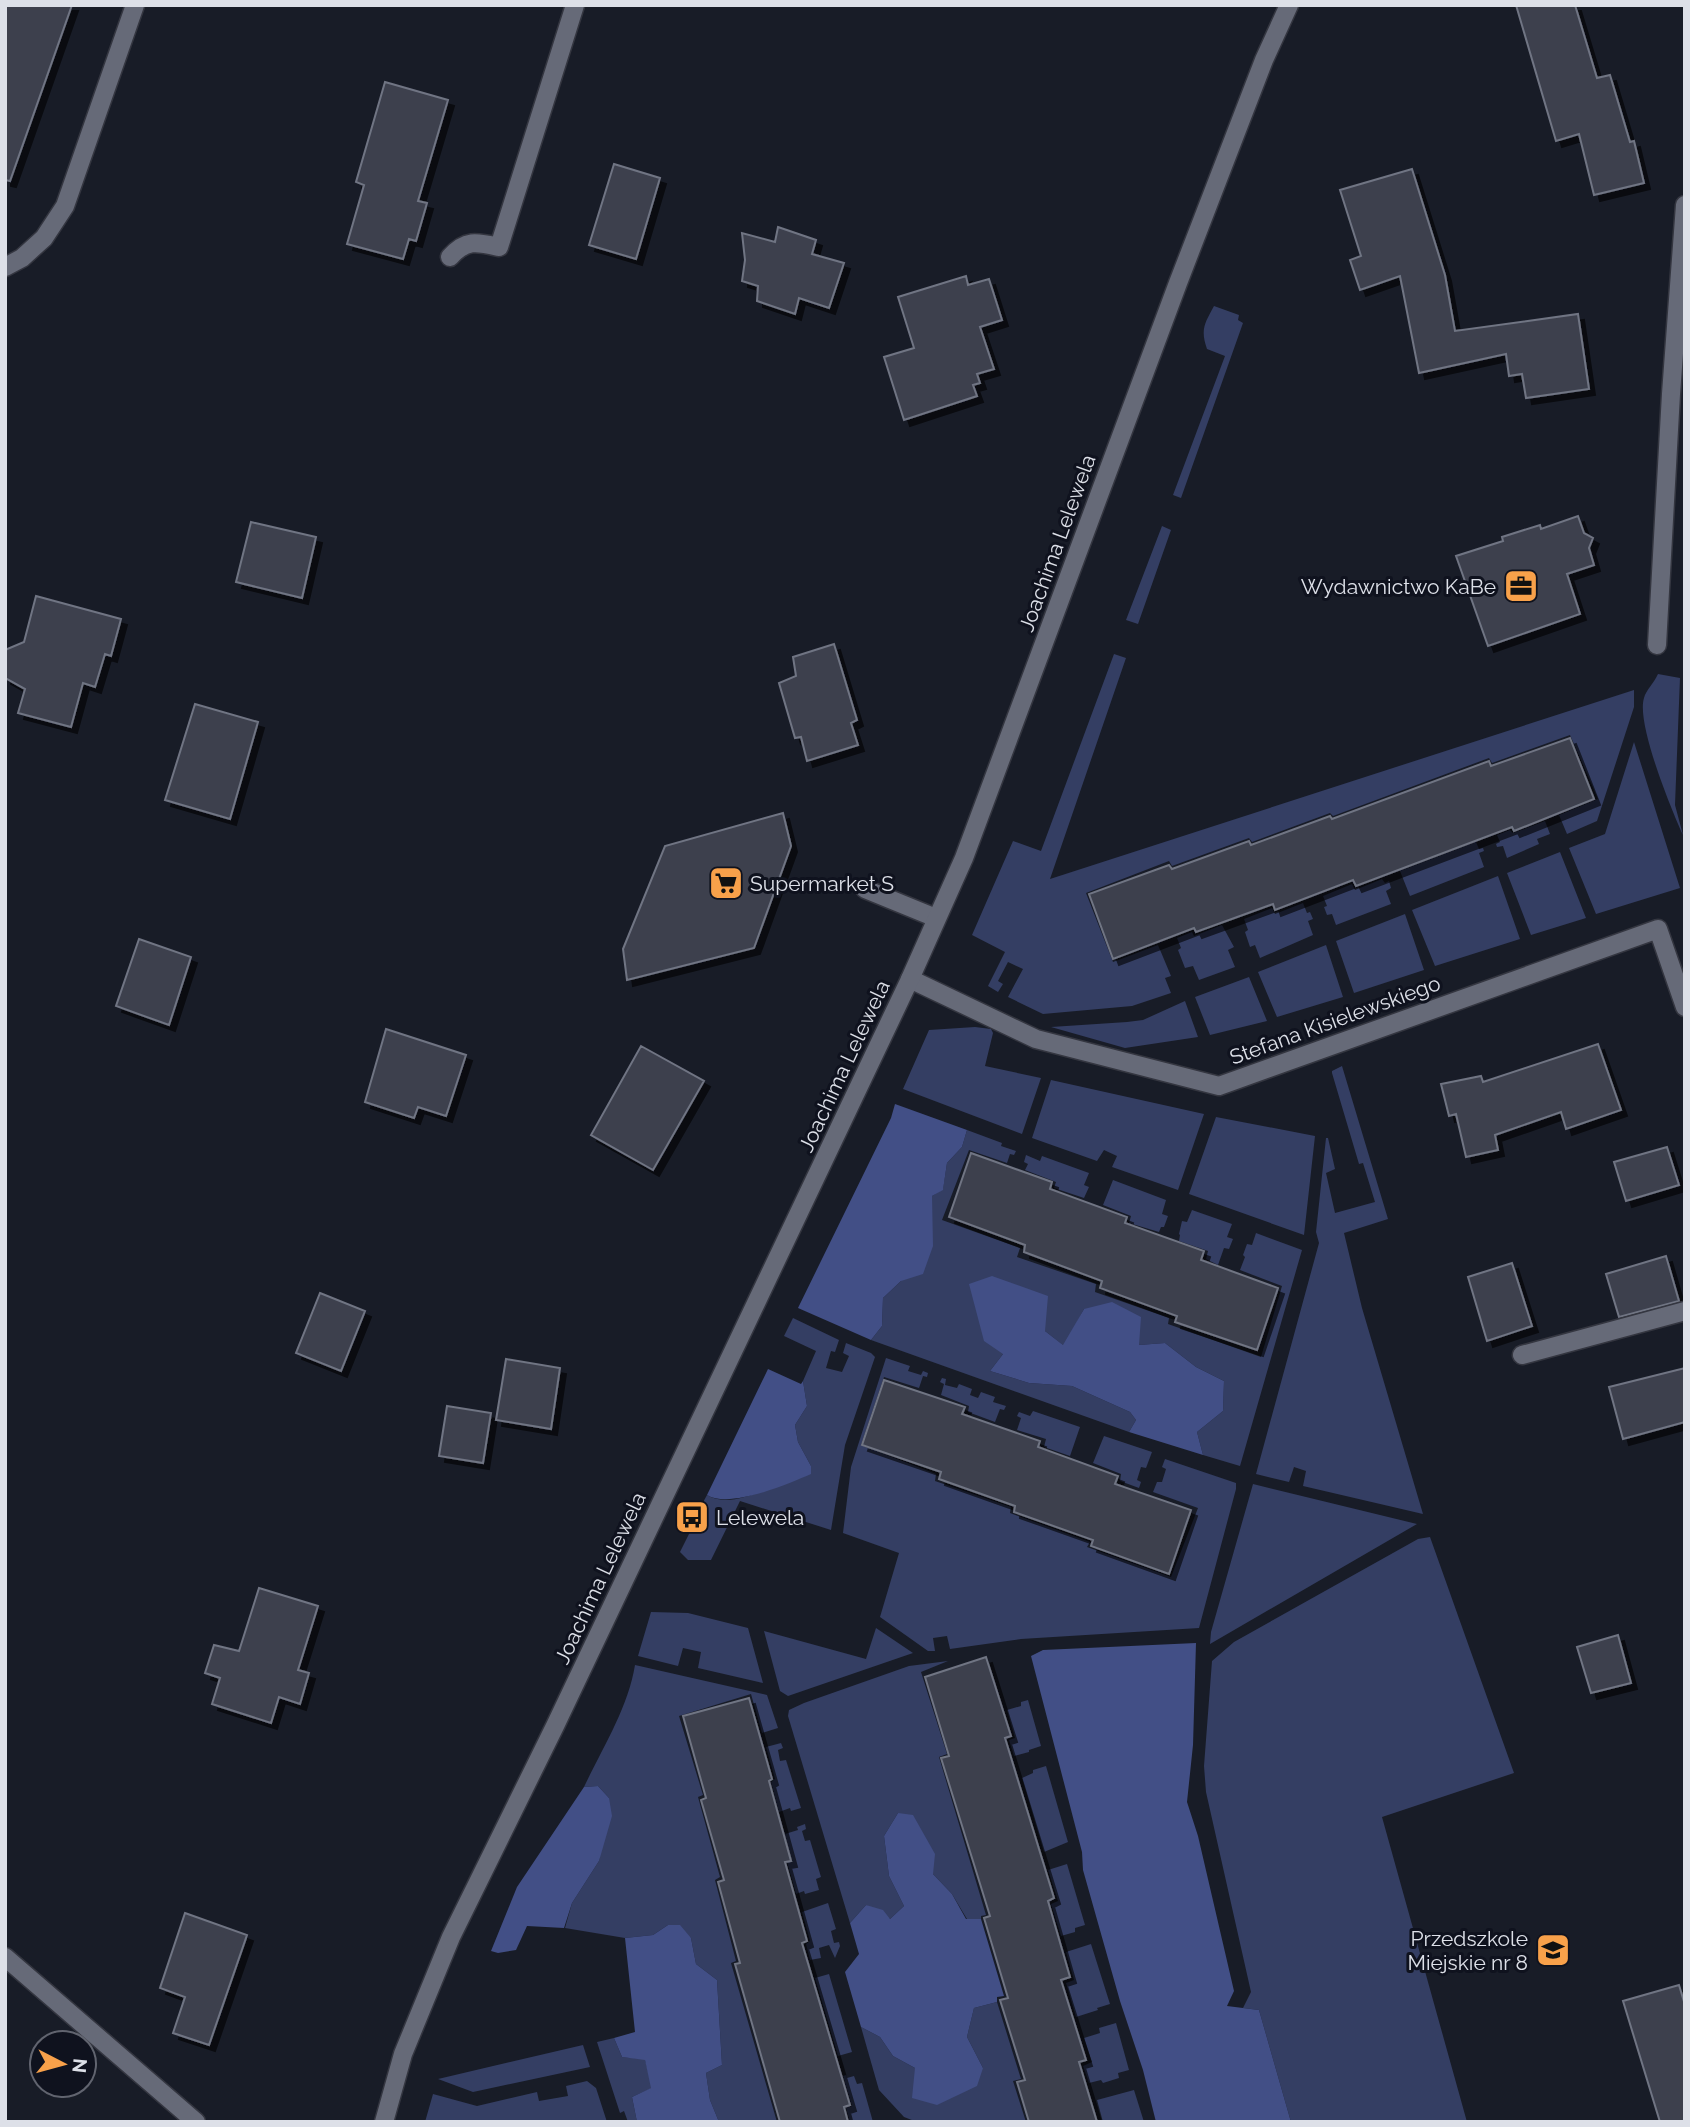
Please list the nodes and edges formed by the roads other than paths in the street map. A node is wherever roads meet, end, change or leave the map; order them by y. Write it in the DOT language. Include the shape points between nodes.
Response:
graph roads {
  1 [pos="135,5"];
  2 [pos="575,5"];
  3 [pos="1289,5"];
  4 [pos="1685,205"];
  5 [pos="450,257"];
  6 [pos="5,267"];
  7 [pos="1657,645"];
  8 [pos="865,888"];
  9 [pos="936,918"];
  10 [pos="910,979"];
  11 [pos="1685,1007"];
  12 [pos="1685,1311"];
  13 [pos="1522,1355"];
  14 [pos="5,1958"];
  15 [pos="196,2122"];
  16 [pos="384,2122"];
  1 -- 6 [label="street" via="65,206 44,238"];
  2 -- 5 [label="street" via="499,247 477,242 459,246"];
  3 -- 9 [label="street, Joachima Lelewela" via="1188,258 964,858"];
  4 -- 7 [label="street"];
  8 -- 9 [label="street"];
  9 -- 10 [label="street, Joachima Lelewela"];
  10 -- 11 [label="street, Stefana Kisielewskiego" via="1037,1040 1219,1086 1658,929"];
  10 -- 16 [label="street, Joachima Lelewela" via="451,1937 403,2054"];
  12 -- 13 [label="street"];
  14 -- 15 [label="street"];
}
